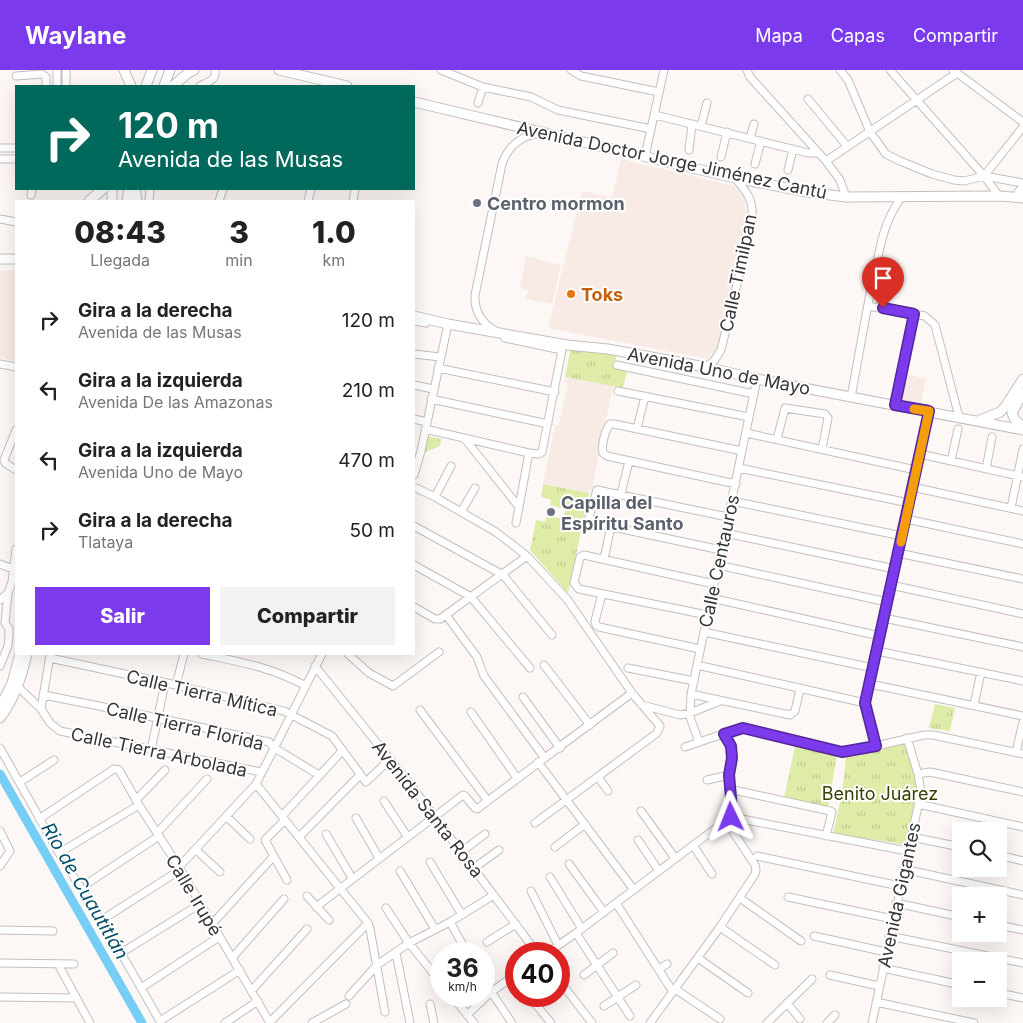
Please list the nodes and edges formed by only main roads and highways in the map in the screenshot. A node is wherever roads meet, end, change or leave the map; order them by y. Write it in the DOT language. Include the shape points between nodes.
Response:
graph roads {
  1 [pos="124,70"];
  2 [pos="152,70"];
  3 [pos="170,70"];
  4 [pos="194,70"];
  5 [pos="279,70"];
  6 [pos="130,85"];
  7 [pos="146,85"];
  8 [pos="164,85"];
  9 [pos="175,85"];
  10 [pos="342,85"];
  11 [pos="415,102"];
  12 [pos="1023,187"];
  13 [pos="102,190"];
  14 [pos="1019,198"];
  15 [pos="90,200"];
  16 [pos="0,259"];
  17 [pos="15,259"];
  18 [pos="415,316"];
  19 [pos="1023,379"];
  20 [pos="1023,393"];
  21 [pos="978,421"];
  22 [pos="1023,428"];
  23 [pos="20,655"];
  24 [pos="27,655"];
  25 [pos="32,655"];
  26 [pos="24,667"];
  27 [pos="0,707"];
  28 [pos="0,718"];
  1 -- 6 [label="main road"];
  2 -- 7 [label="main road"];
  3 -- 8 [label="main road"];
  4 -- 9 [label="main road"];
  5 -- 10 [label="main road"];
  11 -- 14 [label="main road, Avenida Doctor Jorge Jiménez Cantú" via="734,178 807,192 846,198"];
  12 -- 14 [label="main road"];
  13 -- 15 [label="main road"];
  16 -- 17 [label="main road"];
  18 -- 21 [label="main road, Avenida Uno de Mayo" via="554,345 608,350 705,367"];
  19 -- 21 [label="main road" via="1000,412"];
  20 -- 22 [label="main road" via="1012,415"];
  21 -- 22 [label="main road, Avenida Uno de Mayo"];
  23 -- 27 [label="main road" via="12,683"];
  24 -- 26 [label="main road"];
  25 -- 26 [label="main road"];
  26 -- 28 [label="main road" via="11,701"];
}
